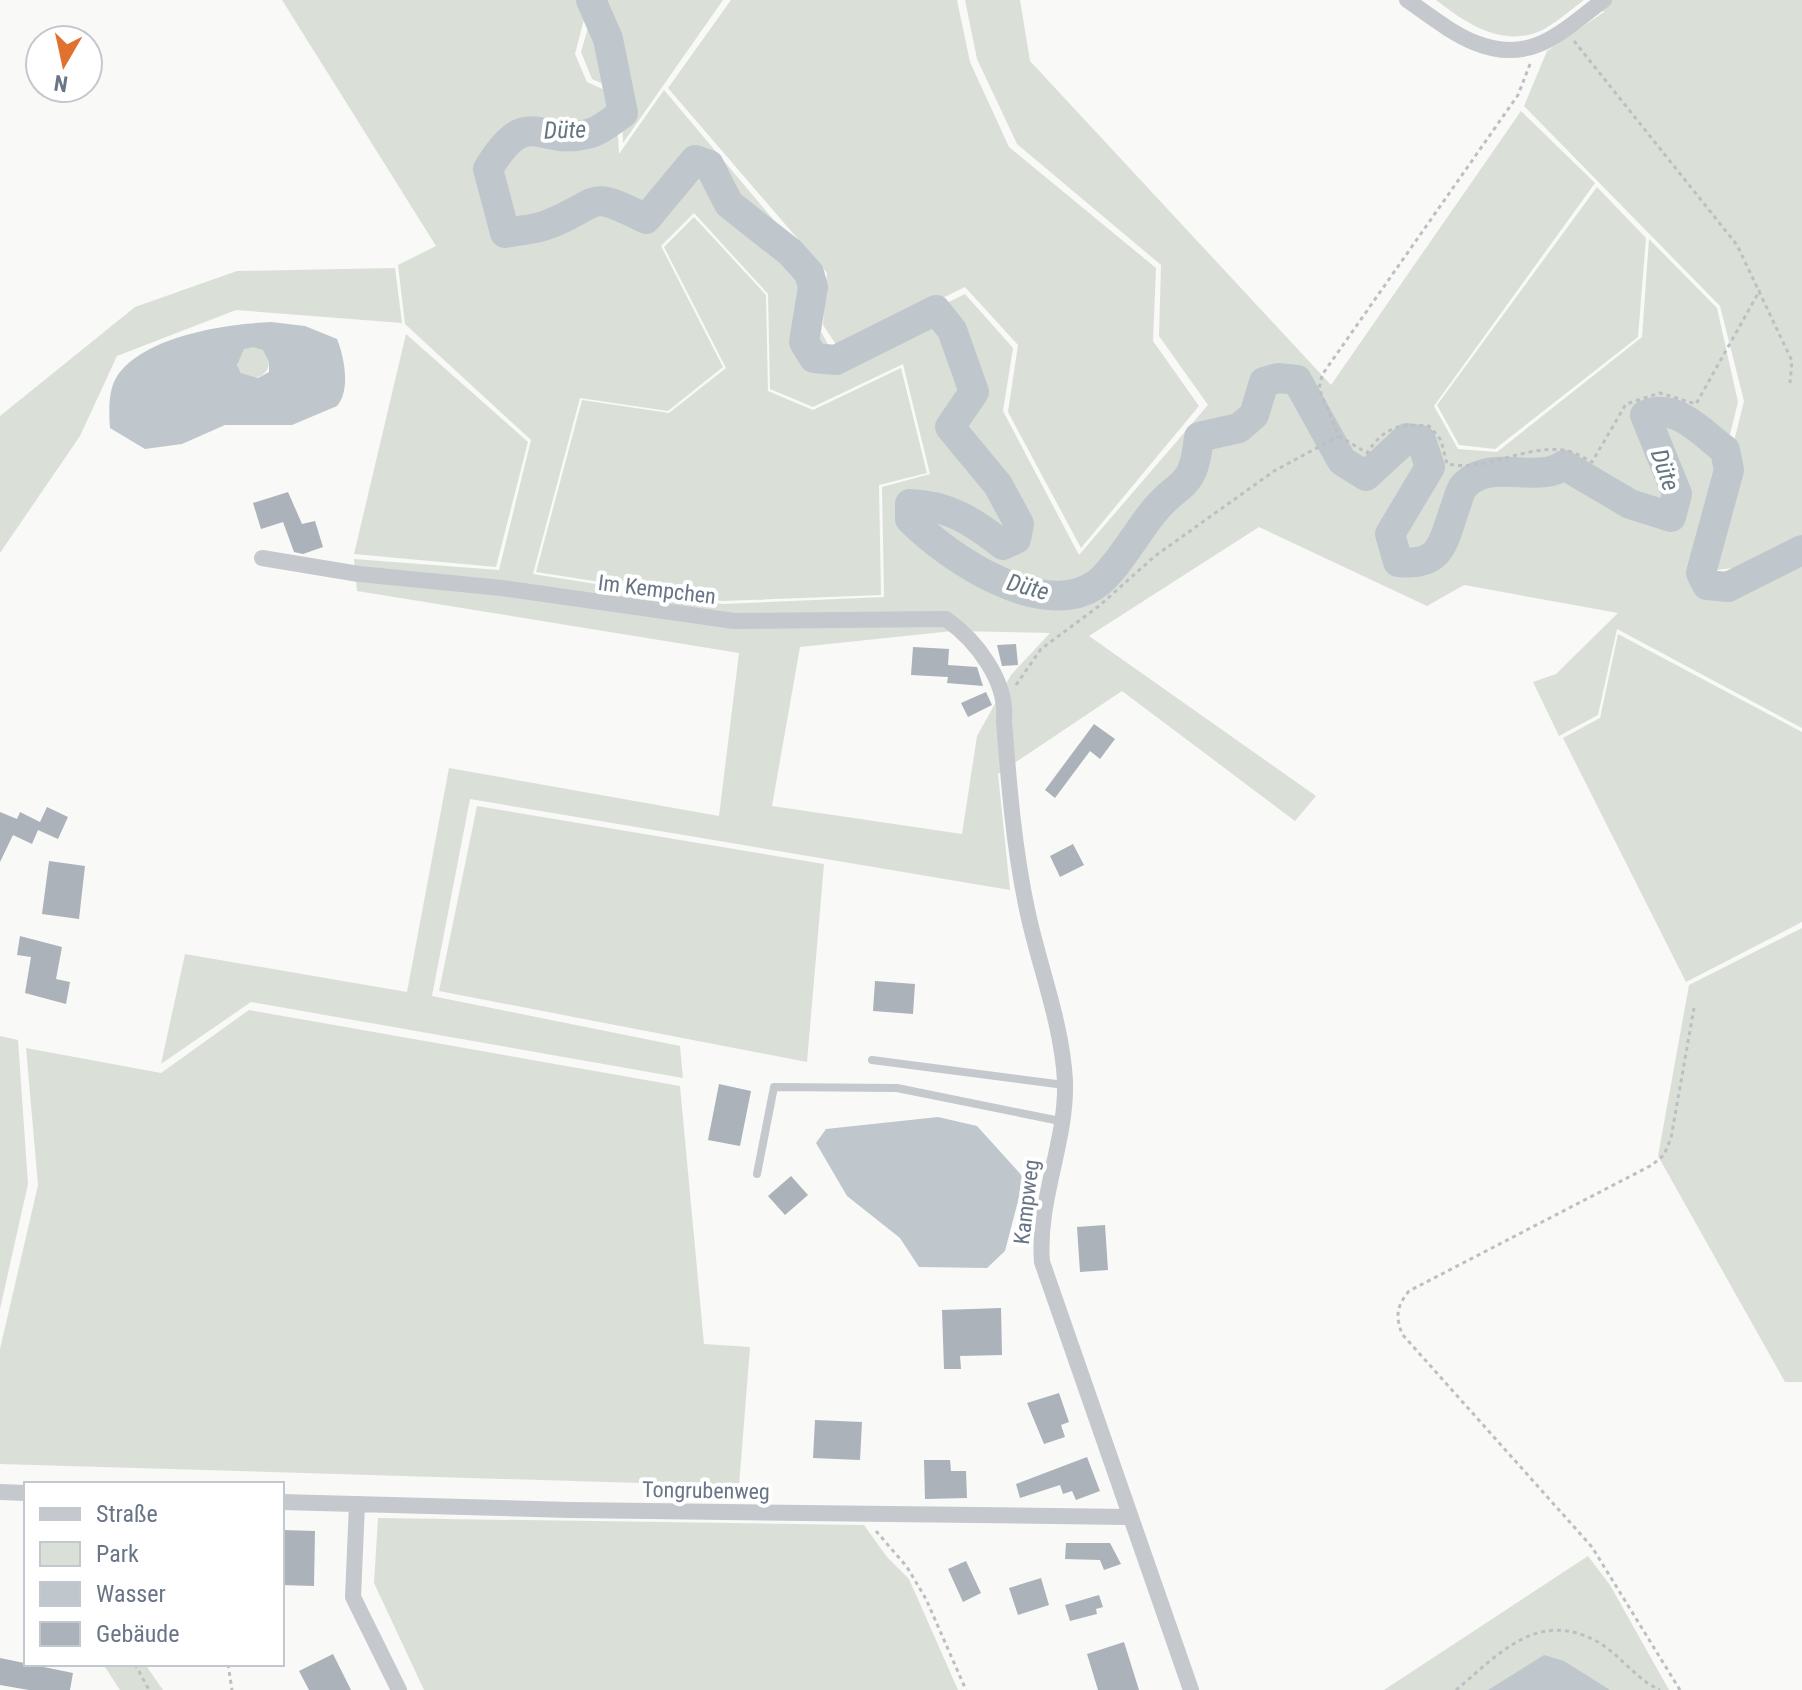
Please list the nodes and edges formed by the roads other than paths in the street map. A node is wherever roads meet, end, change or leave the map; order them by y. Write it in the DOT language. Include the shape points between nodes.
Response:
graph roads {
  1 [pos="1407,0"];
  2 [pos="1604,0"];
  3 [pos="262,558"];
  4 [pos="1005,702"];
  5 [pos="872,1060"];
  6 [pos="1065,1085"];
  7 [pos="1060,1121"];
  8 [pos="757,1174"];
  9 [pos="0,1492"];
  10 [pos="24,1493"];
  11 [pos="284,1502"];
  12 [pos="357,1504"];
  13 [pos="1129,1517"];
  14 [pos="399,1690"];
  15 [pos="1191,1690"];
  1 -- 2 [label="street" via="1482,47 1508,50 1538,45"];
  3 -- 4 [label="street, Im Kempchen" via="734,621 946,619 990,667"];
  4 -- 6 [label="street, Kampweg" via="1014,836 1033,939 1062,1044"];
  5 -- 6 [label="lane"];
  6 -- 7 [label="street, Kampweg"];
  7 -- 8 [label="lane" via="897,1088 774,1087"];
  7 -- 13 [label="street, Kampweg" via="1044,1204 1042,1262"];
  9 -- 10 [label="street"];
  11 -- 12 [label="street, Tongrubenweg"];
  12 -- 13 [label="street, Tongrubenweg"];
  12 -- 14 [label="street" via="353,1597"];
  13 -- 15 [label="street, Kampweg"];
}
